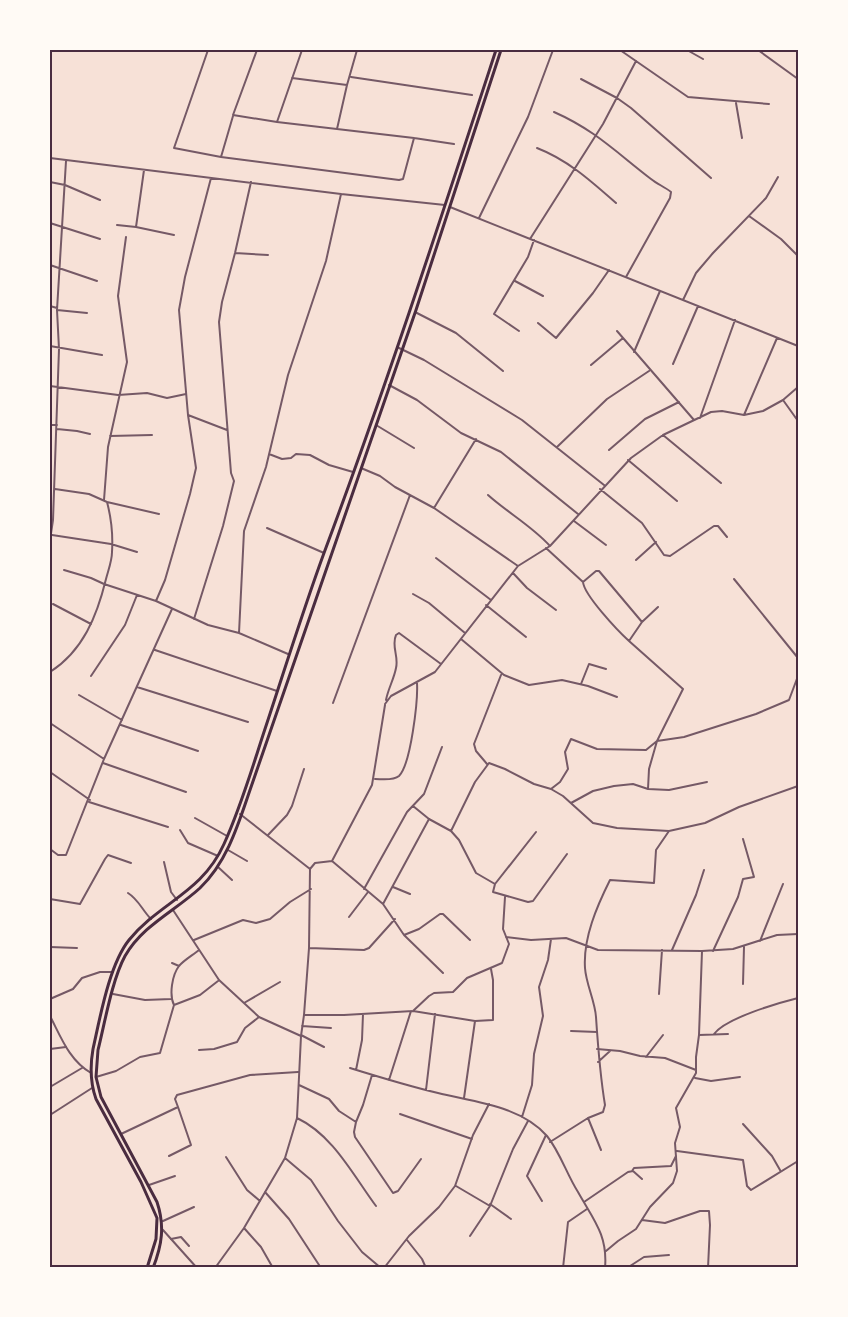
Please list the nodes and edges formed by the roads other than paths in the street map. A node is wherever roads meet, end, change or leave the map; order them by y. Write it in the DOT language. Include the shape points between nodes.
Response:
graph roads {
  1 [pos="208,50"];
  2 [pos="257,50"];
  3 [pos="302,50"];
  4 [pos="357,50"];
  5 [pos="496,50"];
  6 [pos="501,50"];
  7 [pos="553,50"];
  8 [pos="620,50"];
  9 [pos="687,50"];
  10 [pos="758,50"];
  11 [pos="703,59"];
  12 [pos="636,61"];
  13 [pos="351,77"];
  14 [pos="292,78"];
  15 [pos="581,79"];
  16 [pos="798,79"];
  17 [pos="347,85"];
  18 [pos="472,95"];
  19 [pos="617,98"];
  20 [pos="736,101"];
  21 [pos="770,104"];
  22 [pos="554,112"];
  23 [pos="233,115"];
  24 [pos="277,122"];
  25 [pos="337,129"];
  26 [pos="596,134"];
  27 [pos="414,138"];
  28 [pos="742,138"];
  29 [pos="454,144"];
  30 [pos="537,148"];
  31 [pos="221,157"];
  32 [pos="50,158"];
  33 [pos="66,161"];
  34 [pos="574,168"];
  35 [pos="144,170"];
  36 [pos="778,177"];
  37 [pos="211,178"];
  38 [pos="711,178"];
  39 [pos="50,182"];
  40 [pos="251,182"];
  41 [pos="65,186"];
  42 [pos="341,194"];
  43 [pos="100,200"];
  44 [pos="615,203"];
  45 [pos="445,205"];
  46 [pos="450,207"];
  47 [pos="749,216"];
  48 [pos="479,219"];
  49 [pos="50,223"];
  50 [pos="117,225"];
  51 [pos="136,227"];
  52 [pos="62,228"];
  53 [pos="174,235"];
  54 [pos="126,237"];
  55 [pos="100,239"];
  56 [pos="530,239"];
  57 [pos="534,240"];
  58 [pos="235,253"];
  59 [pos="268,255"];
  60 [pos="798,256"];
  61 [pos="50,265"];
  62 [pos="60,269"];
  63 [pos="609,270"];
  64 [pos="626,277"];
  65 [pos="98,281"];
  66 [pos="515,281"];
  67 [pos="660,290"];
  68 [pos="543,296"];
  69 [pos="683,300"];
  70 [pos="698,305"];
  71 [pos="50,306"];
  72 [pos="57,309"];
  73 [pos="415,312"];
  74 [pos="87,313"];
  75 [pos="735,320"];
  76 [pos="538,323"];
  77 [pos="519,331"];
  78 [pos="616,331"];
  79 [pos="778,337"];
  80 [pos="623,338"];
  81 [pos="50,346"];
  82 [pos="798,346"];
  83 [pos="400,348"];
  84 [pos="59,349"];
  85 [pos="634,351"];
  86 [pos="102,355"];
  87 [pos="673,364"];
  88 [pos="591,365"];
  89 [pos="503,371"];
  90 [pos="649,371"];
  91 [pos="389,385"];
  92 [pos="50,386"];
  93 [pos="58,387"];
  94 [pos="798,387"];
  95 [pos="187,394"];
  96 [pos="118,395"];
  97 [pos="783,400"];
  98 [pos="679,402"];
  99 [pos="188,415"];
  100 [pos="744,416"];
  101 [pos="700,418"];
  102 [pos="694,420"];
  103 [pos="798,421"];
  104 [pos="50,425"];
  105 [pos="376,425"];
  106 [pos="57,427"];
  107 [pos="227,430"];
  108 [pos="90,434"];
  109 [pos="152,435"];
  110 [pos="663,435"];
  111 [pos="110,436"];
  112 [pos="476,439"];
  113 [pos="557,447"];
  114 [pos="414,448"];
  115 [pos="609,450"];
  116 [pos="269,454"];
  117 [pos="628,460"];
  118 [pos="50,465"];
  119 [pos="55,466"];
  120 [pos="360,468"];
  121 [pos="353,472"];
  122 [pos="721,483"];
  123 [pos="604,485"];
  124 [pos="55,489"];
  125 [pos="600,489"];
  126 [pos="410,495"];
  127 [pos="488,495"];
  128 [pos="105,501"];
  129 [pos="677,501"];
  130 [pos="434,508"];
  131 [pos="159,514"];
  132 [pos="579,514"];
  133 [pos="574,521"];
  134 [pos="267,528"];
  135 [pos="52,535"];
  136 [pos="727,537"];
  137 [pos="50,540"];
  138 [pos="656,542"];
  139 [pos="111,544"];
  140 [pos="606,545"];
  141 [pos="550,546"];
  142 [pos="546,548"];
  143 [pos="137,552"];
  144 [pos="324,553"];
  145 [pos="436,558"];
  146 [pos="636,560"];
  147 [pos="518,566"];
  148 [pos="64,570"];
  149 [pos="513,573"];
  150 [pos="734,579"];
  151 [pos="583,582"];
  152 [pos="104,584"];
  153 [pos="413,594"];
  154 [pos="138,595"];
  155 [pos="491,600"];
  156 [pos="156,601"];
  157 [pos="53,604"];
  158 [pos="486,605"];
  159 [pos="658,607"];
  160 [pos="172,609"];
  161 [pos="556,610"];
  162 [pos="194,619"];
  163 [pos="642,622"];
  164 [pos="91,624"];
  165 [pos="239,633"];
  166 [pos="465,633"];
  167 [pos="526,637"];
  168 [pos="461,639"];
  169 [pos="629,641"];
  170 [pos="155,650"];
  171 [pos="290,655"];
  172 [pos="798,658"];
  173 [pos="442,665"];
  174 [pos="606,669"];
  175 [pos="50,672"];
  176 [pos="501,674"];
  177 [pos="91,676"];
  178 [pos="798,676"];
  179 [pos="417,682"];
  180 [pos="581,684"];
  181 [pos="137,687"];
  182 [pos="278,691"];
  183 [pos="80,695"];
  184 [pos="617,697"];
  185 [pos="333,703"];
  186 [pos="385,705"];
  187 [pos="122,720"];
  188 [pos="248,722"];
  189 [pos="50,723"];
  190 [pos="120,724"];
  191 [pos="657,741"];
  192 [pos="442,747"];
  193 [pos="198,751"];
  194 [pos="104,761"];
  195 [pos="487,764"];
  196 [pos="304,769"];
  197 [pos="50,772"];
  198 [pos="374,779"];
  199 [pos="707,782"];
  200 [pos="798,786"];
  201 [pos="551,789"];
  202 [pos="648,789"];
  203 [pos="186,792"];
  204 [pos="89,801"];
  205 [pos="571,802"];
  206 [pos="413,806"];
  207 [pos="236,812"];
  208 [pos="241,814"];
  209 [pos="195,818"];
  210 [pos="429,819"];
  211 [pos="168,827"];
  212 [pos="180,830"];
  213 [pos="451,831"];
  214 [pos="669,831"];
  215 [pos="536,832"];
  216 [pos="268,835"];
  217 [pos="227,836"];
  218 [pos="743,839"];
  219 [pos="50,849"];
  220 [pos="228,850"];
  221 [pos="567,854"];
  222 [pos="218,856"];
  223 [pos="247,861"];
  224 [pos="332,861"];
  225 [pos="164,862"];
  226 [pos="131,863"];
  227 [pos="218,867"];
  228 [pos="310,869"];
  229 [pos="704,870"];
  230 [pos="232,880"];
  231 [pos="495,884"];
  232 [pos="783,884"];
  233 [pos="393,887"];
  234 [pos="311,889"];
  235 [pos="364,889"];
  236 [pos="128,892"];
  237 [pos="368,892"];
  238 [pos="410,894"];
  239 [pos="505,897"];
  240 [pos="50,899"];
  241 [pos="177,900"];
  242 [pos="383,904"];
  243 [pos="173,910"];
  244 [pos="349,917"];
  245 [pos="395,919"];
  246 [pos="151,920"];
  247 [pos="798,934"];
  248 [pos="404,935"];
  249 [pos="506,937"];
  250 [pos="551,938"];
  251 [pos="194,940"];
  252 [pos="470,940"];
  253 [pos="760,941"];
  254 [pos="50,947"];
  255 [pos="587,947"];
  256 [pos="744,947"];
  257 [pos="77,948"];
  258 [pos="309,948"];
  259 [pos="199,950"];
  260 [pos="662,950"];
  261 [pos="672,950"];
  262 [pos="702,951"];
  263 [pos="712,951"];
  264 [pos="172,963"];
  265 [pos="179,966"];
  266 [pos="491,969"];
  267 [pos="113,972"];
  268 [pos="443,973"];
  269 [pos="219,980"];
  270 [pos="280,982"];
  271 [pos="743,984"];
  272 [pos="113,994"];
  273 [pos="659,994"];
  274 [pos="798,998"];
  275 [pos="50,999"];
  276 [pos="171,999"];
  277 [pos="244,1004"];
  278 [pos="174,1005"];
  279 [pos="412,1011"];
  280 [pos="363,1014"];
  281 [pos="435,1014"];
  282 [pos="304,1015"];
  283 [pos="50,1016"];
  284 [pos="260,1017"];
  285 [pos="475,1021"];
  286 [pos="302,1026"];
  287 [pos="330,1028"];
  288 [pos="571,1031"];
  289 [pos="597,1032"];
  290 [pos="714,1034"];
  291 [pos="728,1034"];
  292 [pos="663,1035"];
  293 [pos="699,1035"];
  294 [pos="301,1036"];
  295 [pos="66,1047"];
  296 [pos="324,1047"];
  297 [pos="50,1049"];
  298 [pos="597,1049"];
  299 [pos="199,1050"];
  300 [pos="610,1050"];
  301 [pos="646,1057"];
  302 [pos="598,1062"];
  303 [pos="82,1068"];
  304 [pos="350,1068"];
  305 [pos="356,1070"];
  306 [pos="696,1070"];
  307 [pos="298,1072"];
  308 [pos="91,1073"];
  309 [pos="372,1075"];
  310 [pos="96,1077"];
  311 [pos="695,1077"];
  312 [pos="740,1077"];
  313 [pos="389,1080"];
  314 [pos="298,1084"];
  315 [pos="50,1087"];
  316 [pos="92,1088"];
  317 [pos="426,1090"];
  318 [pos="464,1099"];
  319 [pos="489,1104"];
  320 [pos="178,1107"];
  321 [pos="400,1114"];
  322 [pos="50,1115"];
  323 [pos="522,1117"];
  324 [pos="297,1118"];
  325 [pos="588,1118"];
  326 [pos="528,1121"];
  327 [pos="356,1122"];
  328 [pos="743,1124"];
  329 [pos="121,1134"];
  330 [pos="546,1135"];
  331 [pos="472,1139"];
  332 [pos="550,1142"];
  333 [pos="601,1150"];
  334 [pos="677,1151"];
  335 [pos="169,1156"];
  336 [pos="676,1156"];
  337 [pos="226,1157"];
  338 [pos="285,1158"];
  339 [pos="421,1160"];
  340 [pos="798,1161"];
  341 [pos="780,1170"];
  342 [pos="632,1171"];
  343 [pos="175,1176"];
  344 [pos="642,1179"];
  345 [pos="149,1185"];
  346 [pos="455,1186"];
  347 [pos="265,1192"];
  348 [pos="260,1201"];
  349 [pos="542,1201"];
  350 [pos="584,1202"];
  351 [pos="490,1205"];
  352 [pos="376,1206"];
  353 [pos="194,1207"];
  354 [pos="588,1209"];
  355 [pos="511,1219"];
  356 [pos="641,1220"];
  357 [pos="163,1221"];
  358 [pos="157,1228"];
  359 [pos="244,1228"];
  360 [pos="163,1230"];
  361 [pos="470,1236"];
  362 [pos="171,1239"];
  363 [pos="406,1240"];
  364 [pos="189,1246"];
  365 [pos="606,1251"];
  366 [pos="669,1255"];
  367 [pos="746,1266"];
  368 [pos="605,1267"];
  369 [pos="708,1267"];
  370 [pos="147,1268"];
  371 [pos="153,1268"];
  372 [pos="197,1268"];
  373 [pos="215,1268"];
  374 [pos="273,1268"];
  375 [pos="321,1268"];
  376 [pos="383,1268"];
  377 [pos="426,1268"];
  378 [pos="563,1268"];
  379 [pos="621,1268"];
  380 [pos="627,1268"];
  1 -- 31 [label="street" via="174,148"];
  2 -- 23 [label="street"];
  3 -- 14 [label="street"];
  4 -- 13 [label="street"];
  5 -- 45 [label="main road"];
  6 -- 46 [label="main road"];
  7 -- 48 [label="street" via="523,126"];
  8 -- 12 [label="street"];
  9 -- 11 [label="street"];
  10 -- 16 [label="street"];
  12 -- 19 [label="street"];
  12 -- 20 [label="street" via="688,97"];
  13 -- 17 [label="street"];
  13 -- 18 [label="street"];
  14 -- 17 [label="street"];
  14 -- 24 [label="street"];
  15 -- 19 [label="street"];
  17 -- 25 [label="street"];
  19 -- 26 [label="street"];
  19 -- 38 [label="street"];
  20 -- 21 [label="street"];
  20 -- 28 [label="street"];
  22 -- 26 [label="street"];
  23 -- 24 [label="street"];
  23 -- 31 [label="street"];
  24 -- 25 [label="street"];
  25 -- 27 [label="street"];
  26 -- 34 [label="street"];
  26 -- 64 [label="street" via="671,193"];
  27 -- 29 [label="street"];
  27 -- 31 [label="street" via="404,179 399,180"];
  30 -- 34 [label="street"];
  32 -- 33 [label="street"];
  33 -- 35 [label="street"];
  33 -- 41 [label="street"];
  34 -- 44 [label="street"];
  34 -- 56 [label="street"];
  35 -- 37 [label="street"];
  35 -- 51 [label="street"];
  36 -- 47 [label="street"];
  37 -- 40 [label="street"];
  37 -- 95 [label="street" via="179,310"];
  39 -- 41 [label="street"];
  40 -- 42 [label="street"];
  40 -- 58 [label="street"];
  41 -- 43 [label="street"];
  41 -- 52 [label="street"];
  42 -- 45 [label="street"];
  42 -- 116 [label="street" via="326,261 288,375"];
  45 -- 83 [label="main road"];
  46 -- 48 [label="street"];
  46 -- 73 [label="main road"];
  47 -- 60 [label="street"];
  47 -- 69 [label="street" via="696,273"];
  48 -- 56 [label="street"];
  49 -- 52 [label="street"];
  50 -- 51 [label="street"];
  51 -- 53 [label="street"];
  52 -- 55 [label="street"];
  52 -- 62 [label="street"];
  54 -- 96 [label="street" via="118,296 127,362"];
  56 -- 57 [label="street"];
  57 -- 63 [label="street"];
  57 -- 66 [label="street"];
  58 -- 59 [label="street"];
  58 -- 107 [label="street" via="219,322"];
  61 -- 62 [label="street"];
  62 -- 65 [label="street"];
  62 -- 72 [label="street"];
  63 -- 64 [label="street"];
  63 -- 76 [label="street" via="556,338"];
  64 -- 67 [label="street"];
  66 -- 68 [label="street"];
  66 -- 77 [label="street" via="494,314"];
  67 -- 69 [label="street"];
  67 -- 85 [label="street"];
  69 -- 70 [label="street"];
  70 -- 75 [label="street"];
  70 -- 87 [label="street"];
  71 -- 72 [label="street"];
  72 -- 74 [label="street"];
  72 -- 84 [label="street"];
  73 -- 83 [label="main road"];
  73 -- 89 [label="street" via="456,333"];
  75 -- 79 [label="street"];
  75 -- 101 [label="street"];
  78 -- 80 [label="street"];
  79 -- 82 [label="street"];
  79 -- 100 [label="street"];
  80 -- 85 [label="street"];
  80 -- 88 [label="street"];
  81 -- 84 [label="street"];
  83 -- 91 [label="main road"];
  83 -- 113 [label="street" via="522,420"];
  83 -- 121 [label="main road"];
  84 -- 86 [label="street"];
  84 -- 93 [label="street"];
  85 -- 90 [label="street"];
  90 -- 98 [label="street"];
  90 -- 113 [label="street" via="607,399"];
  91 -- 105 [label="main road"];
  91 -- 112 [label="street"];
  92 -- 93 [label="street"];
  93 -- 96 [label="street"];
  93 -- 106 [label="street"];
  94 -- 97 [label="street"];
  95 -- 96 [label="street" via="166,398 147,393"];
  95 -- 99 [label="street"];
  96 -- 111 [label="street"];
  97 -- 100 [label="street"];
  97 -- 103 [label="street"];
  98 -- 102 [label="street"];
  98 -- 115 [label="street" via="645,419"];
  99 -- 107 [label="street"];
  99 -- 156 [label="street" via="196,468"];
  100 -- 101 [label="street" via="722,411"];
  101 -- 102 [label="street"];
  102 -- 110 [label="street"];
  104 -- 106 [label="street"];
  105 -- 114 [label="street"];
  105 -- 120 [label="main road"];
  106 -- 108 [label="street"];
  106 -- 119 [label="street"];
  107 -- 162 [label="street" via="234,481"];
  109 -- 111 [label="street"];
  110 -- 117 [label="street"];
  110 -- 122 [label="street"];
  111 -- 128 [label="street"];
  112 -- 130 [label="street"];
  112 -- 132 [label="street" via="510,459"];
  113 -- 123 [label="street"];
  116 -- 121 [label="street" via="282,459 310,455"];
  116 -- 165 [label="street" via="244,531"];
  117 -- 123 [label="street"];
  117 -- 129 [label="street"];
  118 -- 119 [label="street"];
  119 -- 124 [label="street"];
  120 -- 126 [label="street"];
  120 -- 208 [label="main road"];
  121 -- 144 [label="main road"];
  123 -- 125 [label="street"];
  124 -- 128 [label="street" via="89,494"];
  124 -- 135 [label="street"];
  125 -- 132 [label="street"];
  125 -- 138 [label="street" via="642,523"];
  126 -- 130 [label="street"];
  126 -- 185 [label="street"];
  127 -- 141 [label="street"];
  128 -- 131 [label="street"];
  128 -- 139 [label="street"];
  130 -- 147 [label="street"];
  132 -- 133 [label="street"];
  133 -- 140 [label="street"];
  133 -- 141 [label="street"];
  134 -- 144 [label="street"];
  135 -- 137 [label="street"];
  135 -- 139 [label="street"];
  136 -- 138 [label="street" via="714,526 670,556 664,555"];
  138 -- 146 [label="street"];
  139 -- 143 [label="street"];
  139 -- 152 [label="street"];
  141 -- 142 [label="street"];
  142 -- 147 [label="street"];
  142 -- 151 [label="street"];
  144 -- 171 [label="main road"];
  145 -- 155 [label="street"];
  147 -- 149 [label="street"];
  148 -- 152 [label="street"];
  149 -- 155 [label="street"];
  149 -- 161 [label="street"];
  150 -- 172 [label="street"];
  151 -- 163 [label="street" via="599,571"];
  151 -- 169 [label="street" via="589,597"];
  152 -- 154 [label="street"];
  152 -- 164 [label="street"];
  153 -- 166 [label="street"];
  154 -- 156 [label="street"];
  154 -- 177 [label="street" via="125,625"];
  155 -- 158 [label="street"];
  156 -- 160 [label="street"];
  157 -- 164 [label="street"];
  158 -- 166 [label="street"];
  158 -- 167 [label="street"];
  159 -- 163 [label="street"];
  160 -- 162 [label="street"];
  160 -- 170 [label="street"];
  162 -- 165 [label="street"];
  163 -- 169 [label="street"];
  164 -- 175 [label="street" via="83,640"];
  165 -- 171 [label="street"];
  166 -- 168 [label="street"];
  168 -- 173 [label="street"];
  168 -- 176 [label="street"];
  169 -- 191 [label="street" via="683,687"];
  170 -- 181 [label="street"];
  170 -- 182 [label="street"];
  171 -- 182 [label="main road"];
  173 -- 179 [label="street"];
  173 -- 186 [label="street" via="399,633 396,635 396,668"];
  174 -- 180 [label="street" via="589,664"];
  176 -- 180 [label="street" via="534,686 562,680"];
  176 -- 195 [label="street" via="474,744"];
  178 -- 191 [label="street" via="789,700 684,737"];
  179 -- 186 [label="street" via="391,696"];
  179 -- 198 [label="street" via="411,742 403,769 394,778"];
  180 -- 184 [label="street"];
  181 -- 187 [label="street"];
  181 -- 188 [label="street"];
  182 -- 207 [label="main road"];
  183 -- 187 [label="street"];
  186 -- 198 [label="street"];
  187 -- 190 [label="street"];
  189 -- 194 [label="street"];
  190 -- 193 [label="street"];
  190 -- 194 [label="street"];
  191 -- 201 [label="street" via="646,750 597,749 571,739 565,754 568,769"];
  191 -- 202 [label="street"];
  192 -- 206 [label="street" via="428,787"];
  194 -- 203 [label="street"];
  194 -- 204 [label="street"];
  195 -- 201 [label="street"];
  195 -- 213 [label="street"];
  196 -- 216 [label="street" via="292,806"];
  197 -- 204 [label="street"];
  198 -- 224 [label="street"];
  199 -- 202 [label="street" via="669,790"];
  200 -- 214 [label="street" via="705,823"];
  201 -- 205 [label="street"];
  202 -- 205 [label="street" via="633,784 614,786"];
  204 -- 211 [label="street"];
  204 -- 219 [label="street" via="66,855"];
  205 -- 214 [label="street" via="593,823"];
  206 -- 210 [label="street"];
  206 -- 235 [label="street"];
  207 -- 208 [label="street"];
  207 -- 217 [label="main road"];
  208 -- 216 [label="street"];
  208 -- 220 [label="main road"];
  209 -- 217 [label="street"];
  210 -- 213 [label="street"];
  210 -- 233 [label="street"];
  212 -- 222 [label="street" via="188,843"];
  213 -- 231 [label="street" via="476,873"];
  214 -- 255 [label="street" via="656,850 654,883 610,879 596,907"];
  215 -- 231 [label="street"];
  216 -- 228 [label="street"];
  217 -- 222 [label="main road"];
  218 -- 263 [label="street" via="754,877 743,879"];
  220 -- 223 [label="street"];
  220 -- 227 [label="main road"];
  221 -- 239 [label="street" via="533,901"];
  222 -- 241 [label="main road"];
  224 -- 228 [label="street" via="315,863"];
  224 -- 235 [label="street"];
  225 -- 241 [label="street" via="170,889"];
  226 -- 240 [label="street" via="108,855 80,904"];
  227 -- 230 [label="street"];
  227 -- 243 [label="main road"];
  228 -- 234 [label="street"];
  229 -- 261 [label="street"];
  231 -- 239 [label="street" via="493,892"];
  232 -- 253 [label="street"];
  233 -- 238 [label="street"];
  233 -- 242 [label="street"];
  234 -- 251 [label="street" via="270,919 256,923 243,920"];
  234 -- 258 [label="street"];
  235 -- 237 [label="street"];
  236 -- 246 [label="street"];
  237 -- 242 [label="street"];
  237 -- 244 [label="street"];
  239 -- 249 [label="street"];
  241 -- 246 [label="main road"];
  242 -- 245 [label="street"];
  243 -- 251 [label="street"];
  243 -- 272 [label="main road" via="149,927 133,945 122,964"];
  245 -- 248 [label="street"];
  245 -- 258 [label="street" via="364,950"];
  246 -- 267 [label="main road" via="128,942"];
  247 -- 253 [label="street" via="781,934"];
  248 -- 252 [label="street" via="444,914"];
  248 -- 268 [label="street"];
  249 -- 250 [label="street"];
  249 -- 266 [label="street" via="509,944 505,958"];
  250 -- 255 [label="street" via="566,938"];
  250 -- 323 [label="street" via="539,987 543,1016 532,1085"];
  251 -- 259 [label="street"];
  253 -- 256 [label="street"];
  254 -- 257 [label="street"];
  255 -- 260 [label="street"];
  255 -- 289 [label="street" via="585,968"];
  256 -- 263 [label="street"];
  256 -- 271 [label="street"];
  258 -- 282 [label="street"];
  259 -- 265 [label="street"];
  259 -- 269 [label="street"];
  260 -- 261 [label="street"];
  260 -- 273 [label="street"];
  261 -- 262 [label="street"];
  262 -- 263 [label="street"];
  262 -- 293 [label="street"];
  264 -- 265 [label="street"];
  265 -- 276 [label="street"];
  266 -- 279 [label="street" via="467,978 453,992 434,993"];
  266 -- 285 [label="street" via="493,1020"];
  267 -- 275 [label="street" via="82,978 70,992"];
  267 -- 308 [label="main road" via="93,1049"];
  269 -- 277 [label="street"];
  269 -- 278 [label="street" via="200,995"];
  270 -- 277 [label="street"];
  272 -- 276 [label="street" via="145,1000"];
  272 -- 310 [label="main road"];
  274 -- 290 [label="street" via="723,1025"];
  276 -- 278 [label="street"];
  277 -- 284 [label="street"];
  278 -- 310 [label="street" via="160,1053 140,1056 116,1071"];
  279 -- 280 [label="street"];
  279 -- 281 [label="street"];
  279 -- 313 [label="street"];
  280 -- 282 [label="street"];
  280 -- 305 [label="street"];
  281 -- 285 [label="street"];
  281 -- 317 [label="street"];
  282 -- 286 [label="street"];
  283 -- 295 [label="street"];
  284 -- 294 [label="street"];
  284 -- 299 [label="street" via="245,1028 237,1042"];
  285 -- 318 [label="street"];
  286 -- 287 [label="street"];
  286 -- 294 [label="street"];
  288 -- 289 [label="street"];
  289 -- 298 [label="street"];
  290 -- 291 [label="street"];
  290 -- 293 [label="street"];
  292 -- 301 [label="street"];
  293 -- 306 [label="street"];
  294 -- 296 [label="street"];
  294 -- 307 [label="street"];
  295 -- 297 [label="street"];
  295 -- 303 [label="street"];
  298 -- 300 [label="street"];
  298 -- 302 [label="street"];
  300 -- 301 [label="street"];
  300 -- 302 [label="street"];
  301 -- 306 [label="street" via="665,1058"];
  302 -- 325 [label="street" via="605,1105 603,1112"];
  303 -- 308 [label="street"];
  303 -- 315 [label="street"];
  304 -- 305 [label="street"];
  305 -- 309 [label="street"];
  306 -- 311 [label="street"];
  307 -- 314 [label="street"];
  307 -- 320 [label="street" via="250,1075 195,1089 177,1095"];
  308 -- 316 [label="main road"];
  309 -- 313 [label="street"];
  309 -- 327 [label="street"];
  310 -- 329 [label="main road" via="101,1097"];
  311 -- 312 [label="street" via="711,1081"];
  311 -- 334 [label="street" via="676,1108 680,1127"];
  313 -- 317 [label="street"];
  314 -- 324 [label="street"];
  314 -- 327 [label="street" via="329,1099"];
  316 -- 322 [label="street"];
  316 -- 358 [label="main road" via="152,1204"];
  317 -- 318 [label="street"];
  318 -- 319 [label="street"];
  319 -- 323 [label="street"];
  319 -- 331 [label="street"];
  320 -- 329 [label="street"];
  320 -- 335 [label="street" via="191,1145"];
  321 -- 331 [label="street"];
  323 -- 326 [label="street"];
  324 -- 338 [label="street"];
  324 -- 352 [label="street" via="312,1126 336,1149"];
  325 -- 332 [label="street"];
  325 -- 333 [label="street"];
  326 -- 330 [label="street"];
  326 -- 351 [label="street"];
  327 -- 339 [label="street" via="355,1137 393,1192 398,1191"];
  328 -- 341 [label="street"];
  329 -- 345 [label="main road"];
  330 -- 332 [label="street"];
  330 -- 349 [label="street" via="527,1176"];
  331 -- 346 [label="street"];
  332 -- 350 [label="street"];
  334 -- 336 [label="street"];
  334 -- 341 [label="street" via="743,1160 751,1190"];
  336 -- 342 [label="street" via="671,1166"];
  336 -- 356 [label="street" via="673,1183"];
  337 -- 348 [label="street" via="247,1190"];
  338 -- 347 [label="street"];
  338 -- 376 [label="street" via="311,1180 362,1252"];
  340 -- 341 [label="street"];
  342 -- 344 [label="street"];
  342 -- 350 [label="street"];
  343 -- 345 [label="street"];
  345 -- 357 [label="main road"];
  346 -- 351 [label="street"];
  346 -- 363 [label="street"];
  347 -- 348 [label="street"];
  347 -- 375 [label="street" via="289,1219"];
  348 -- 359 [label="street"];
  350 -- 354 [label="street"];
  351 -- 355 [label="street"];
  351 -- 361 [label="street"];
  353 -- 357 [label="street"];
  354 -- 365 [label="street" via="598,1224"];
  354 -- 378 [label="street" via="568,1222"];
  356 -- 365 [label="street" via="636,1229"];
  356 -- 369 [label="street" via="664,1223 709,1211"];
  357 -- 360 [label="main road"];
  358 -- 360 [label="street"];
  358 -- 370 [label="main road"];
  359 -- 373 [label="street"];
  359 -- 374 [label="street"];
  360 -- 362 [label="street"];
  360 -- 371 [label="main road"];
  362 -- 364 [label="street" via="181,1237"];
  362 -- 372 [label="street"];
  363 -- 376 [label="street"];
  363 -- 377 [label="street"];
  365 -- 368 [label="street"];
  366 -- 380 [label="street" via="644,1257"];
  367 -- 369 [label="street"];
  368 -- 379 [label="street"];
}
